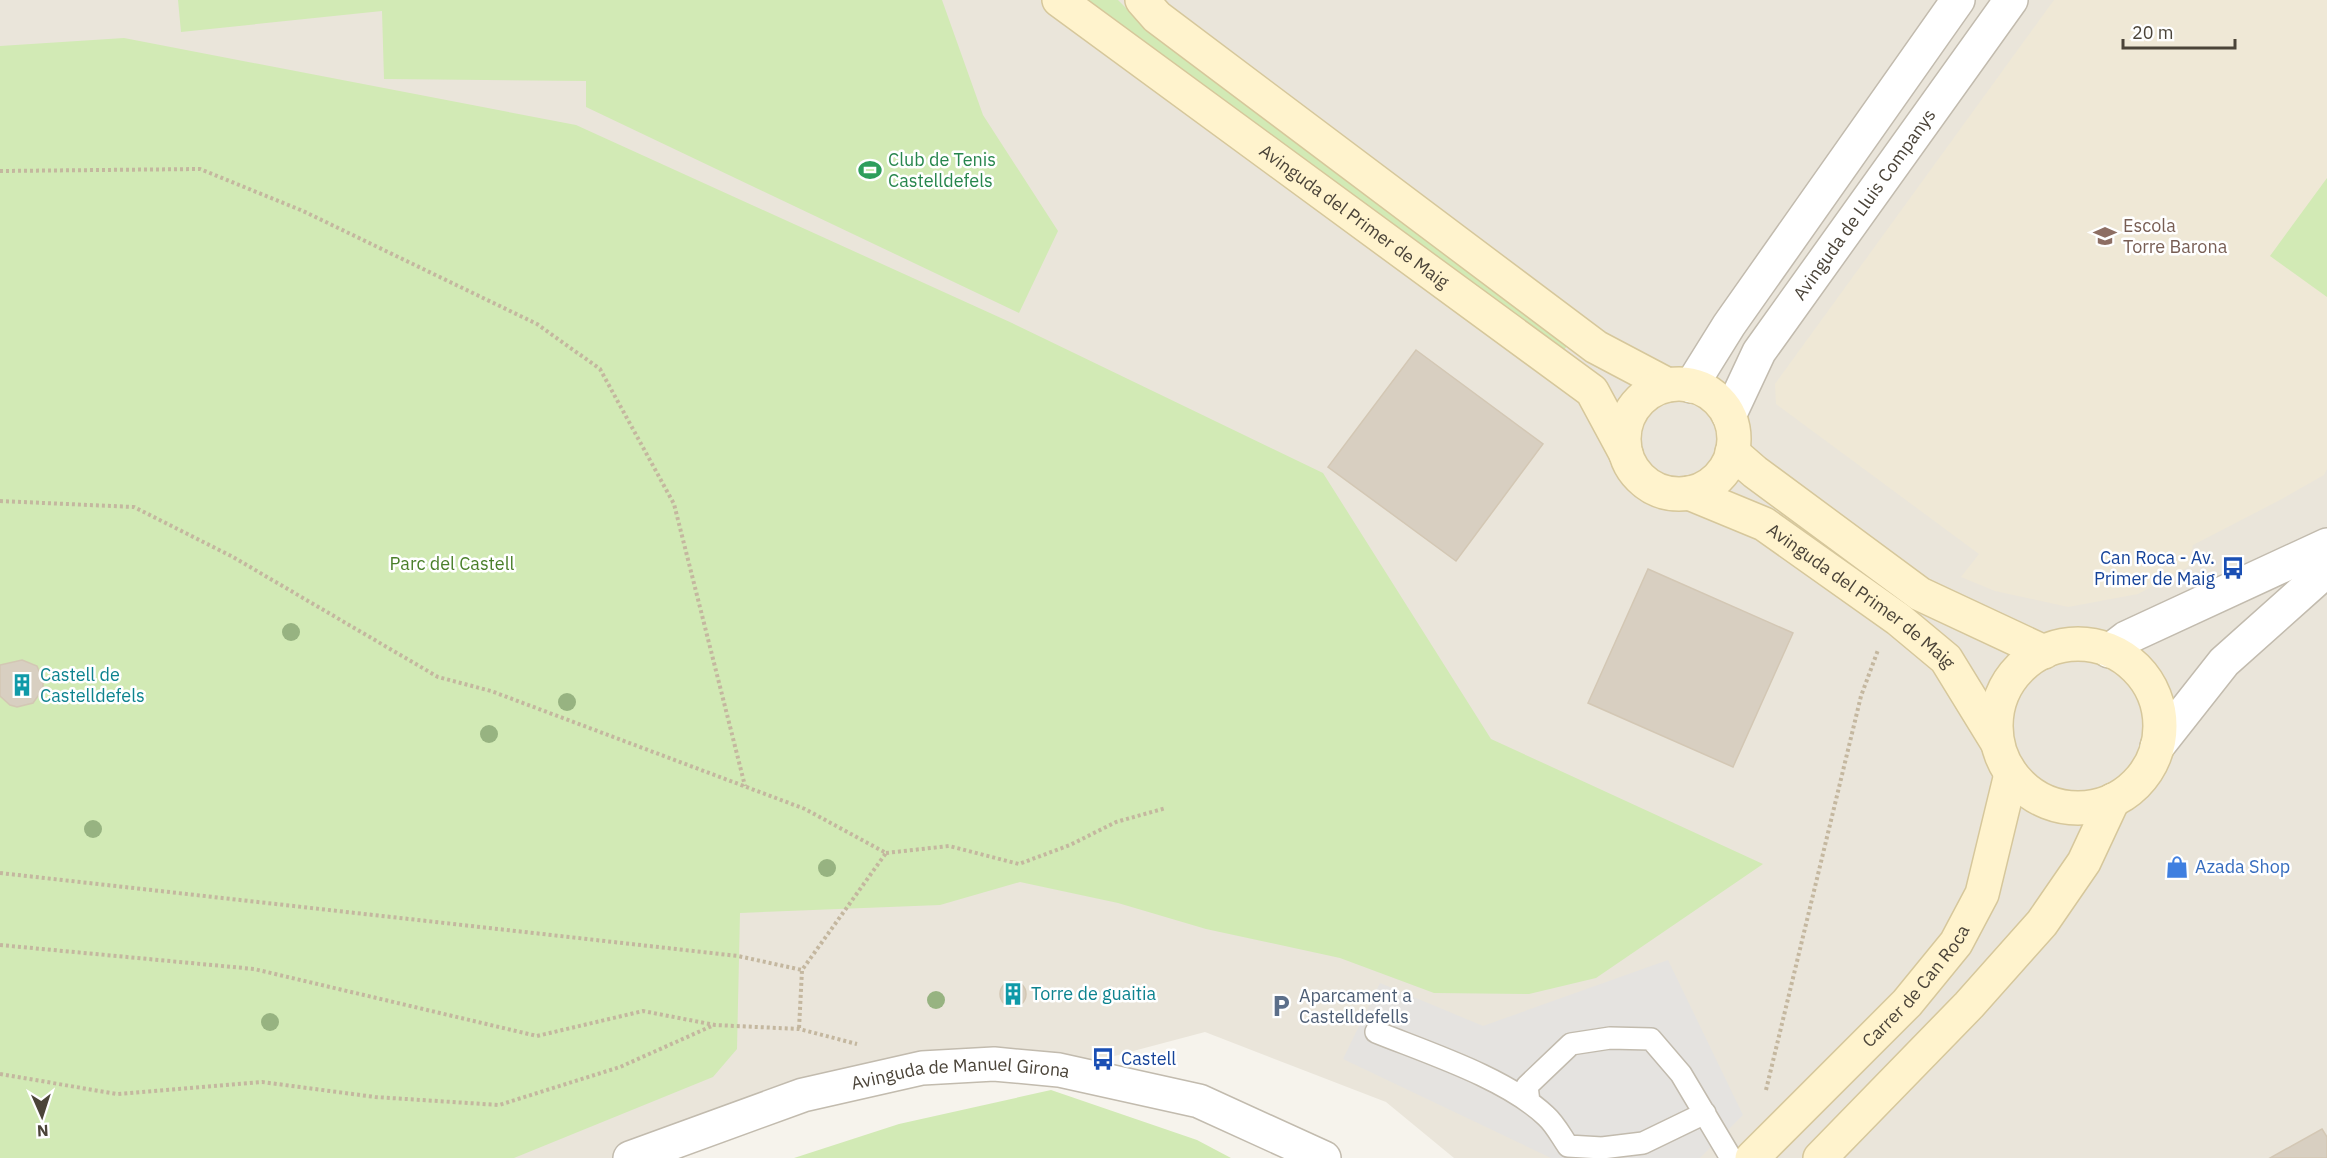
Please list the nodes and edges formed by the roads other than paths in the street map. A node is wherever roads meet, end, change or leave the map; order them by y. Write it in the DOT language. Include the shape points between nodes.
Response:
graph roads {
  1 [pos="1059,0"];
  2 [pos="1142,0"];
  3 [pos="1958,0"];
  4 [pos="2011,0"];
  5 [pos="1680,386"];
  6 [pos="1729,416"];
  7 [pos="1732,452"];
  8 [pos="1626,454"];
  9 [pos="1689,493"];
  10 [pos="2327,545"];
  11 [pos="2327,570"];
  12 [pos="2109,651"];
  13 [pos="2044,652"];
  14 [pos="1997,742"];
  15 [pos="2157,747"];
  16 [pos="2011,774"];
  17 [pos="2113,800"];
  18 [pos="1376,1032"];
  19 [pos="1530,1102"];
  20 [pos="1705,1113"];
  21 [pos="630,1158"];
  22 [pos="1324,1158"];
  23 [pos="1731,1158"];
  24 [pos="1752,1158"];
  25 [pos="1820,1158"];
  1 -- 8 [label="street, Avinguda del Primer de Maig" via="1592,391"];
  2 -- 5 [label="street" via="1157,18 1596,347"];
  3 -- 5 [label="street" via="1735,315"];
  4 -- 6 [label="street, Avinguda de Lluis Companys" via="1759,352"];
  5 -- 6 [label="street" via="1713,397"];
  5 -- 8 [label="street" via="1647,394 1632,410 1624,431"];
  6 -- 7 [label="street"];
  7 -- 9 [label="street" via="1717,479"];
  7 -- 13 [label="street" via="1920,594"];
  8 -- 9 [label="street" via="1633,470 1653,488"];
  9 -- 14 [label="street, Avinguda del Primer de Maig" via="1764,524 1898,619 1946,659"];
  10 -- 12 [label="street" via="2126,638"];
  11 -- 15 [label="street" via="2224,662"];
  12 -- 13 [label="street" via="2077,644"];
  12 -- 15 [label="street" via="2136,668 2154,694 2159,715"];
  13 -- 14 [label="street" via="2018,670 2005,689 1997,709"];
  14 -- 16 [label="street"];
  15 -- 17 [label="street" via="2141,779"];
  16 -- 17 [label="street" via="2031,793 2057,805 2085,807"];
  16 -- 24 [label="street, Carrer de Can Roca" via="1982,894 1956,943 1907,1003"];
  17 -- 25 [label="street" via="2084,862 2042,924"];
  18 -- 19 [label="lane" via="1476,1073"];
  19 -- 20 [label="lane" via="1548,1118 1568,1146 1580,1147 1643,1143"];
  19 -- 20 [label="lane" via="1527,1086 1571,1044 1610,1038 1651,1039 1681,1074"];
  20 -- 23 [label="lane"];
  21 -- 22 [label="street, Avinguda de Manuel Girona" via="803,1095 922,1068 994,1064 1059,1070 1199,1101"];
}
